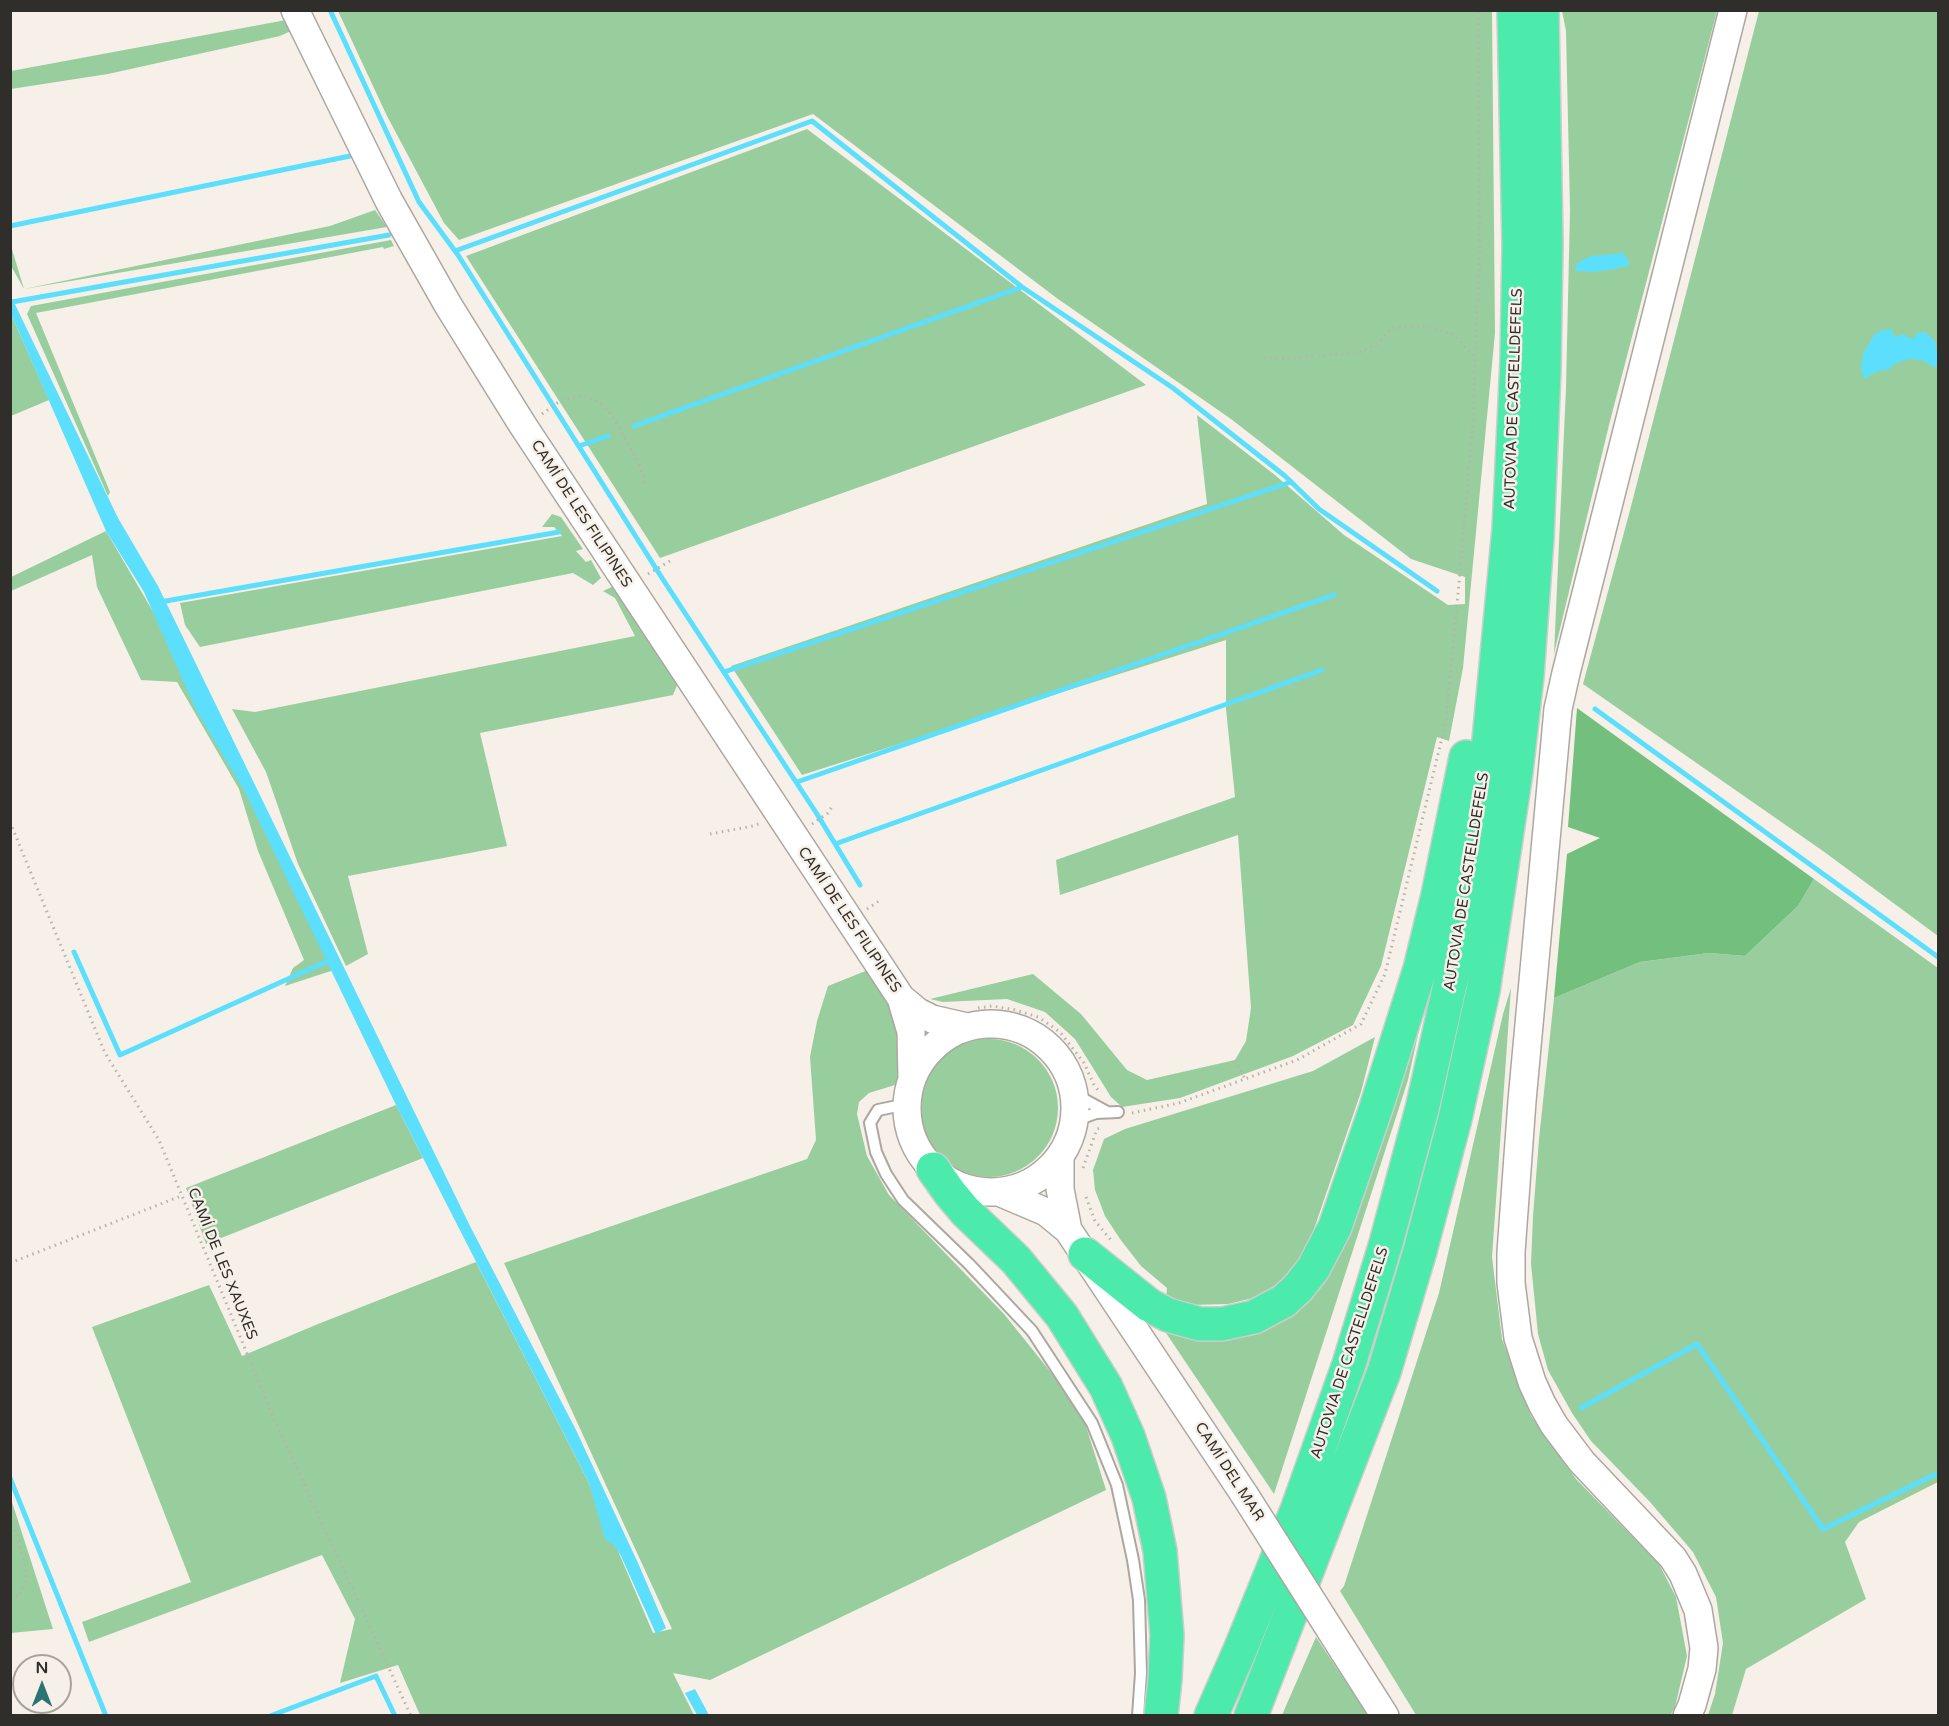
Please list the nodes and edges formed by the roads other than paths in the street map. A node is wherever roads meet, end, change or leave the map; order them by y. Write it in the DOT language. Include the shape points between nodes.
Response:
graph roads {
  1 [pos="295,10"];
  2 [pos="1514,10"];
  3 [pos="1542,10"];
  4 [pos="1733,10"];
  5 [pos="1509,529"];
  6 [pos="901,998"];
  7 [pos="968,1018"];
  8 [pos="909,1091"];
  9 [pos="1074,1094"];
  10 [pos="1074,1121"];
  11 [pos="1059,1156"];
  12 [pos="933,1169"];
  13 [pos="999,1192"];
  14 [pos="1090,1243"];
  15 [pos="1254,1711"];
  16 [pos="1138,1716"];
  17 [pos="1161,1716"];
  18 [pos="1211,1716"];
  19 [pos="1385,1716"];
  20 [pos="1687,1716"];
  1 -- 6 [label="main road, CAMÍ DE LES FILIPINES" via="389,201 448,305 522,424"];
  2 -- 5 [label="highway, AUTOVIA DE CASTELLDEFELS" via="1519,245"];
  3 -- 15 [label="highway, AUTOVIA DE CASTELLDEFELS" via="1546,243 1537,538 1516,772 1484,991 1452,1130 1384,1372"];
  4 -- 20 [label="main road" via="1558,709 1511,1252 1518,1338 1542,1404 1582,1462 1673,1558 1698,1610 1704,1648 1702,1669"];
  5 -- 14 [label="highway" via="1458,799 1420,969 1335,1227 1313,1269 1284,1301 1254,1317 1200,1324 1149,1305"];
  5 -- 18 [label="highway, AUTOVIA DE CASTELLDEFELS" via="1487,761 1472,865 1422,1109 1349,1364 1297,1510"];
  6 -- 7 [label="main road" via="932,1019"];
  6 -- 8 [label="main road" via="911,1032"];
  7 -- 8 [label="main road" via="936,1043"];
  7 -- 9 [label="main road" via="978,1024 1004,1024 1032,1034 1046,1044 1064,1066"];
  8 -- 12 [label="main road" via="908,1121 915,1144"];
  8 -- 16 [label="lane" via="878,1110 870,1123 886,1174 903,1200 1032,1330 1092,1423 1117,1485 1139,1600"];
  9 -- 10 [label="main road"];
  9 -- 10 [label="lane" via="1113,1112"];
  10 -- 11 [label="main road"];
  11 -- 13 [label="main road" via="1050,1169 1028,1185"];
  11 -- 14 [label="main road, CAMÍ DEL MAR" via="1060,1189"];
  12 -- 13 [label="main road" via="964,1187"];
  12 -- 17 [label="highway" via="965,1211 1016,1260 1062,1316 1106,1387 1128,1436 1149,1498 1160,1551 1167,1635"];
  13 -- 14 [label="main road, CAMÍ DEL MAR" via="1046,1212"];
  14 -- 19 [label="main road, CAMÍ DEL MAR, bridge"];
}
